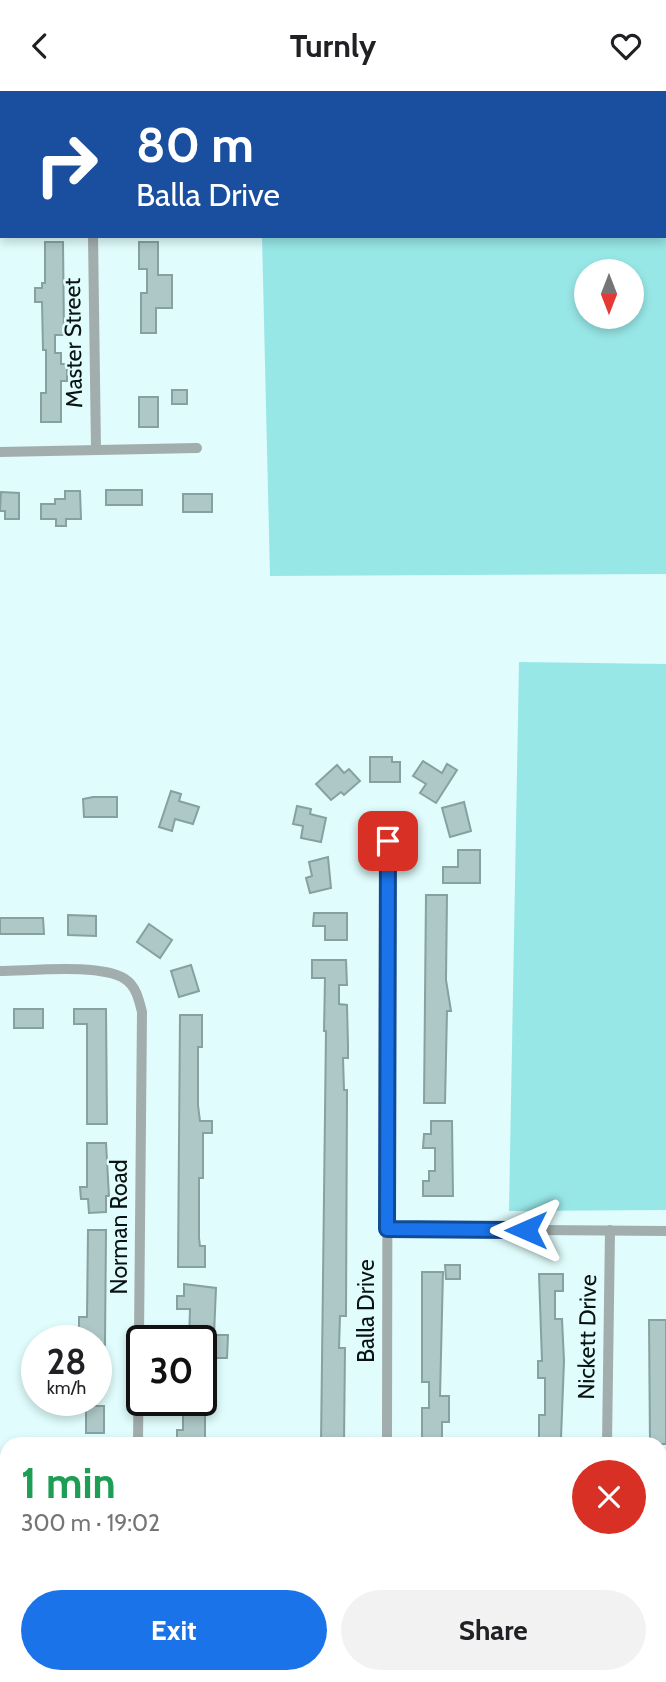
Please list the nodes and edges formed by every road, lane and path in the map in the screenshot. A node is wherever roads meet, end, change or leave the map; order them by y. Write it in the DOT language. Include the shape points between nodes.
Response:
graph roads {
  1 [pos="93,238"];
  2 [pos="197,448"];
  3 [pos="96,450"];
  4 [pos="0,452"];
  5 [pos="388,841"];
  6 [pos="0,971"];
  7 [pos="387,1229"];
  8 [pos="610,1230"];
  9 [pos="666,1231"];
  10 [pos="138,1437"];
  11 [pos="387,1437"];
  12 [pos="607,1437"];
  1 -- 3 [label="street, Master Street"];
  2 -- 3 [label="street"];
  3 -- 4 [label="street"];
  5 -- 7 [label="street, Balla Drive"];
  6 -- 10 [label="street, Norman Road" via="103,971 125,979 138,994 142,1011"];
  7 -- 8 [label="street"];
  7 -- 11 [label="street, Balla Drive"];
  8 -- 9 [label="street"];
  8 -- 12 [label="street, Nickett Drive"];
}
